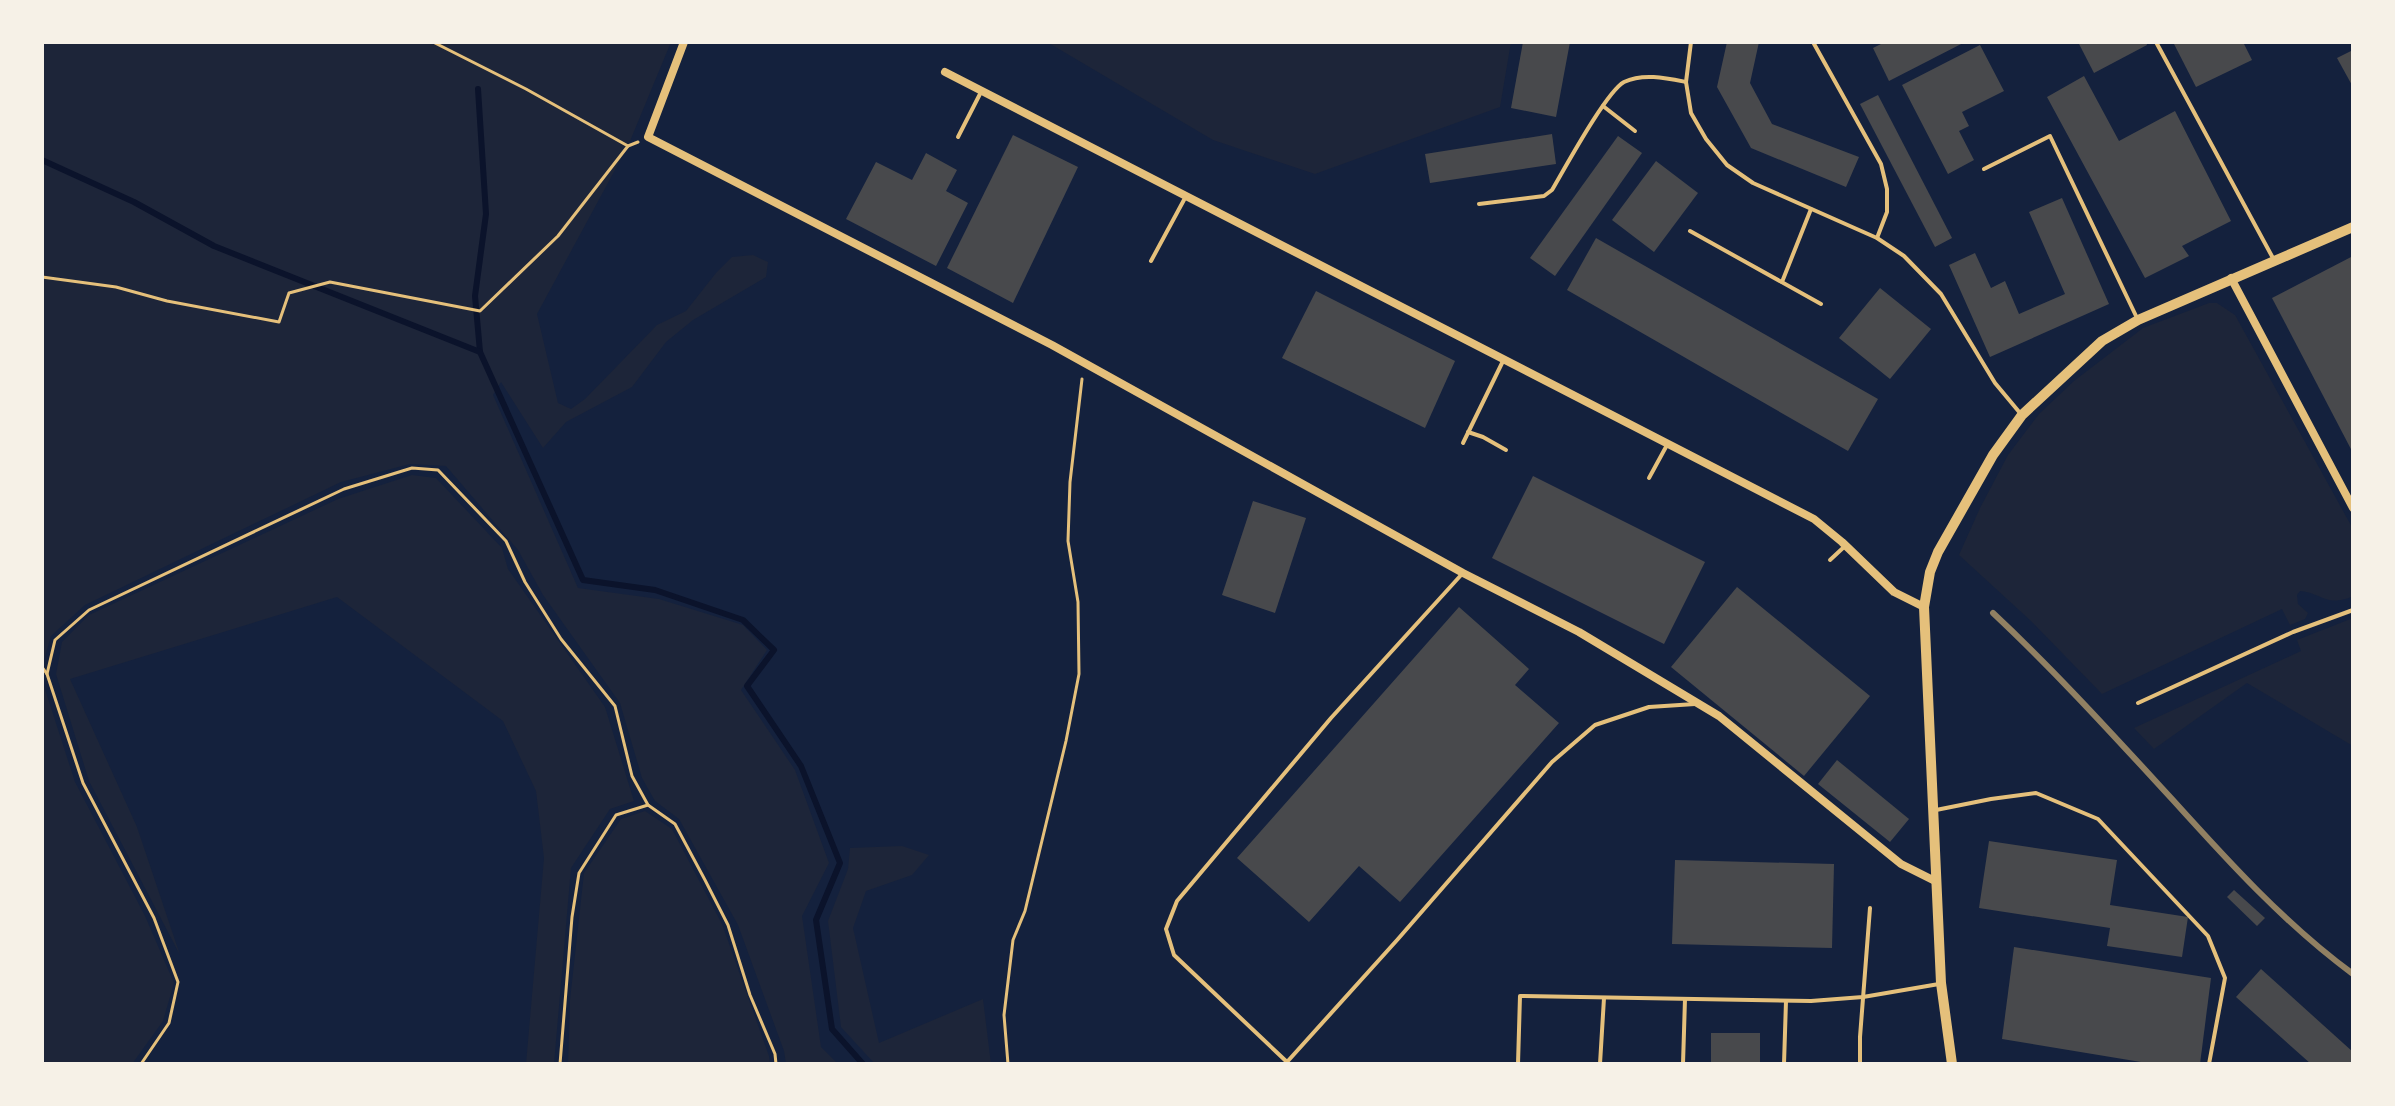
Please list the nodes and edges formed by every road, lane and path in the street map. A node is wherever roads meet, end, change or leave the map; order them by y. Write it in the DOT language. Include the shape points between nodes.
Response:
graph roads {
  1 [pos="433,42"];
  2 [pos="684,42"];
  3 [pos="1691,42"];
  4 [pos="1813,42"];
  5 [pos="2156,42"];
  6 [pos="945,72"];
  7 [pos="1686,82"];
  8 [pos="982,91"];
  9 [pos="1603,106"];
  10 [pos="1635,131"];
  11 [pos="648,137"];
  12 [pos="958,137"];
  13 [pos="628,146"];
  14 [pos="1984,169"];
  15 [pos="1186,195"];
  16 [pos="1479,204"];
  17 [pos="1811,209"];
  18 [pos="2353,227"];
  19 [pos="1690,231"];
  20 [pos="1877,238"];
  21 [pos="2274,260"];
  22 [pos="1151,261"];
  23 [pos="42,277"];
  24 [pos="2231,278"];
  25 [pos="1782,282"];
  26 [pos="1821,304"];
  27 [pos="2138,320"];
  28 [pos="1504,359"];
  29 [pos="1091,366"];
  30 [pos="2022,415"];
  31 [pos="1468,432"];
  32 [pos="1463,443"];
  33 [pos="1668,443"];
  34 [pos="1506,450"];
  35 [pos="1649,478"];
  36 [pos="2353,508"];
  37 [pos="1846,545"];
  38 [pos="1830,560"];
  39 [pos="1463,573"];
  40 [pos="1924,607"];
  41 [pos="2353,610"];
  42 [pos="42,667"];
  43 [pos="47,674"];
  44 [pos="1697,703"];
  45 [pos="2138,703"];
  46 [pos="648,805"];
  47 [pos="1932,810"];
  48 [pos="1935,881"];
  49 [pos="1870,908"];
  50 [pos="1941,983"];
  51 [pos="1863,997"];
  52 [pos="1604,998"];
  53 [pos="1685,999"];
  54 [pos="1786,1001"];
  55 [pos="141,1064"];
  56 [pos="560,1064"];
  57 [pos="776,1064"];
  58 [pos="1008,1064"];
  59 [pos="1518,1064"];
  60 [pos="1600,1064"];
  61 [pos="1683,1064"];
  62 [pos="1784,1064"];
  63 [pos="1860,1064"];
  64 [pos="1952,1064"];
  65 [pos="2209,1064"];
  1 -- 13 [label="path"];
  2 -- 11 [label="street"];
  3 -- 7 [label="lane"];
  4 -- 20 [label="lane" via="1881,164 1887,212"];
  5 -- 21 [label="lane"];
  6 -- 8 [label="street"];
  7 -- 9 [label="lane" via="1653,77 1624,82"];
  7 -- 17 [label="lane" via="1691,113 1727,165"];
  8 -- 12 [label="lane"];
  8 -- 15 [label="street"];
  9 -- 10 [label="lane"];
  9 -- 16 [label="lane" via="1552,190 1544,196"];
  11 -- 13 [label="path"];
  11 -- 29 [label="street"];
  13 -- 23 [label="path" via="558,236 480,311 330,282 289,293 279,322"];
  14 -- 27 [label="lane" via="2050,136"];
  15 -- 22 [label="lane"];
  15 -- 28 [label="street"];
  17 -- 20 [label="lane"];
  17 -- 25 [label="lane"];
  18 -- 21 [label="street"];
  19 -- 25 [label="lane"];
  20 -- 30 [label="lane" via="1904,256 1941,294 1995,383"];
  21 -- 24 [label="street"];
  24 -- 27 [label="street"];
  24 -- 36 [label="street"];
  25 -- 26 [label="lane"];
  27 -- 30 [label="street" via="2102,341"];
  28 -- 31 [label="lane"];
  28 -- 33 [label="street"];
  29 -- 39 [label="street"];
  29 -- 58 [label="path" via="1081,381 1070,482 1068,541 1078,602 1079,674 1025,911 1013,940 1004,1015"];
  30 -- 40 [label="street" via="1942,543"];
  31 -- 32 [label="lane"];
  31 -- 34 [label="lane"];
  33 -- 35 [label="lane"];
  33 -- 37 [label="street" via="1814,519"];
  37 -- 38 [label="lane"];
  37 -- 40 [label="street" via="1894,592"];
  39 -- 44 [label="street" via="1579,632"];
  39 -- 44 [label="lane" via="1331,718 1177,901 1166,929 1174,955 1287,1062 1552,762 1595,725 1649,707"];
  40 -- 47 [label="street"];
  41 -- 45 [label="lane"];
  42 -- 43 [label="path"];
  43 -- 46 [label="path" via="55,640 89,610 344,489 412,468 438,470 506,541 561,639 615,706 632,776"];
  43 -- 55 [label="path" via="83,783 154,918 178,982 169,1023"];
  44 -- 48 [label="street" via="1901,864"];
  46 -- 56 [label="path" via="616,815 579,873"];
  46 -- 57 [label="path" via="675,824 728,925"];
  47 -- 48 [label="street"];
  47 -- 65 [label="lane" via="2036,793 2098,819 2208,936 2225,978"];
  48 -- 50 [label="street"];
  49 -- 51 [label="lane"];
  50 -- 51 [label="lane"];
  50 -- 64 [label="street"];
  51 -- 54 [label="lane"];
  51 -- 63 [label="lane"];
  52 -- 53 [label="lane"];
  52 -- 59 [label="lane" via="1520,996"];
  52 -- 60 [label="lane"];
  53 -- 54 [label="lane"];
  53 -- 61 [label="lane"];
  54 -- 62 [label="lane"];
}
